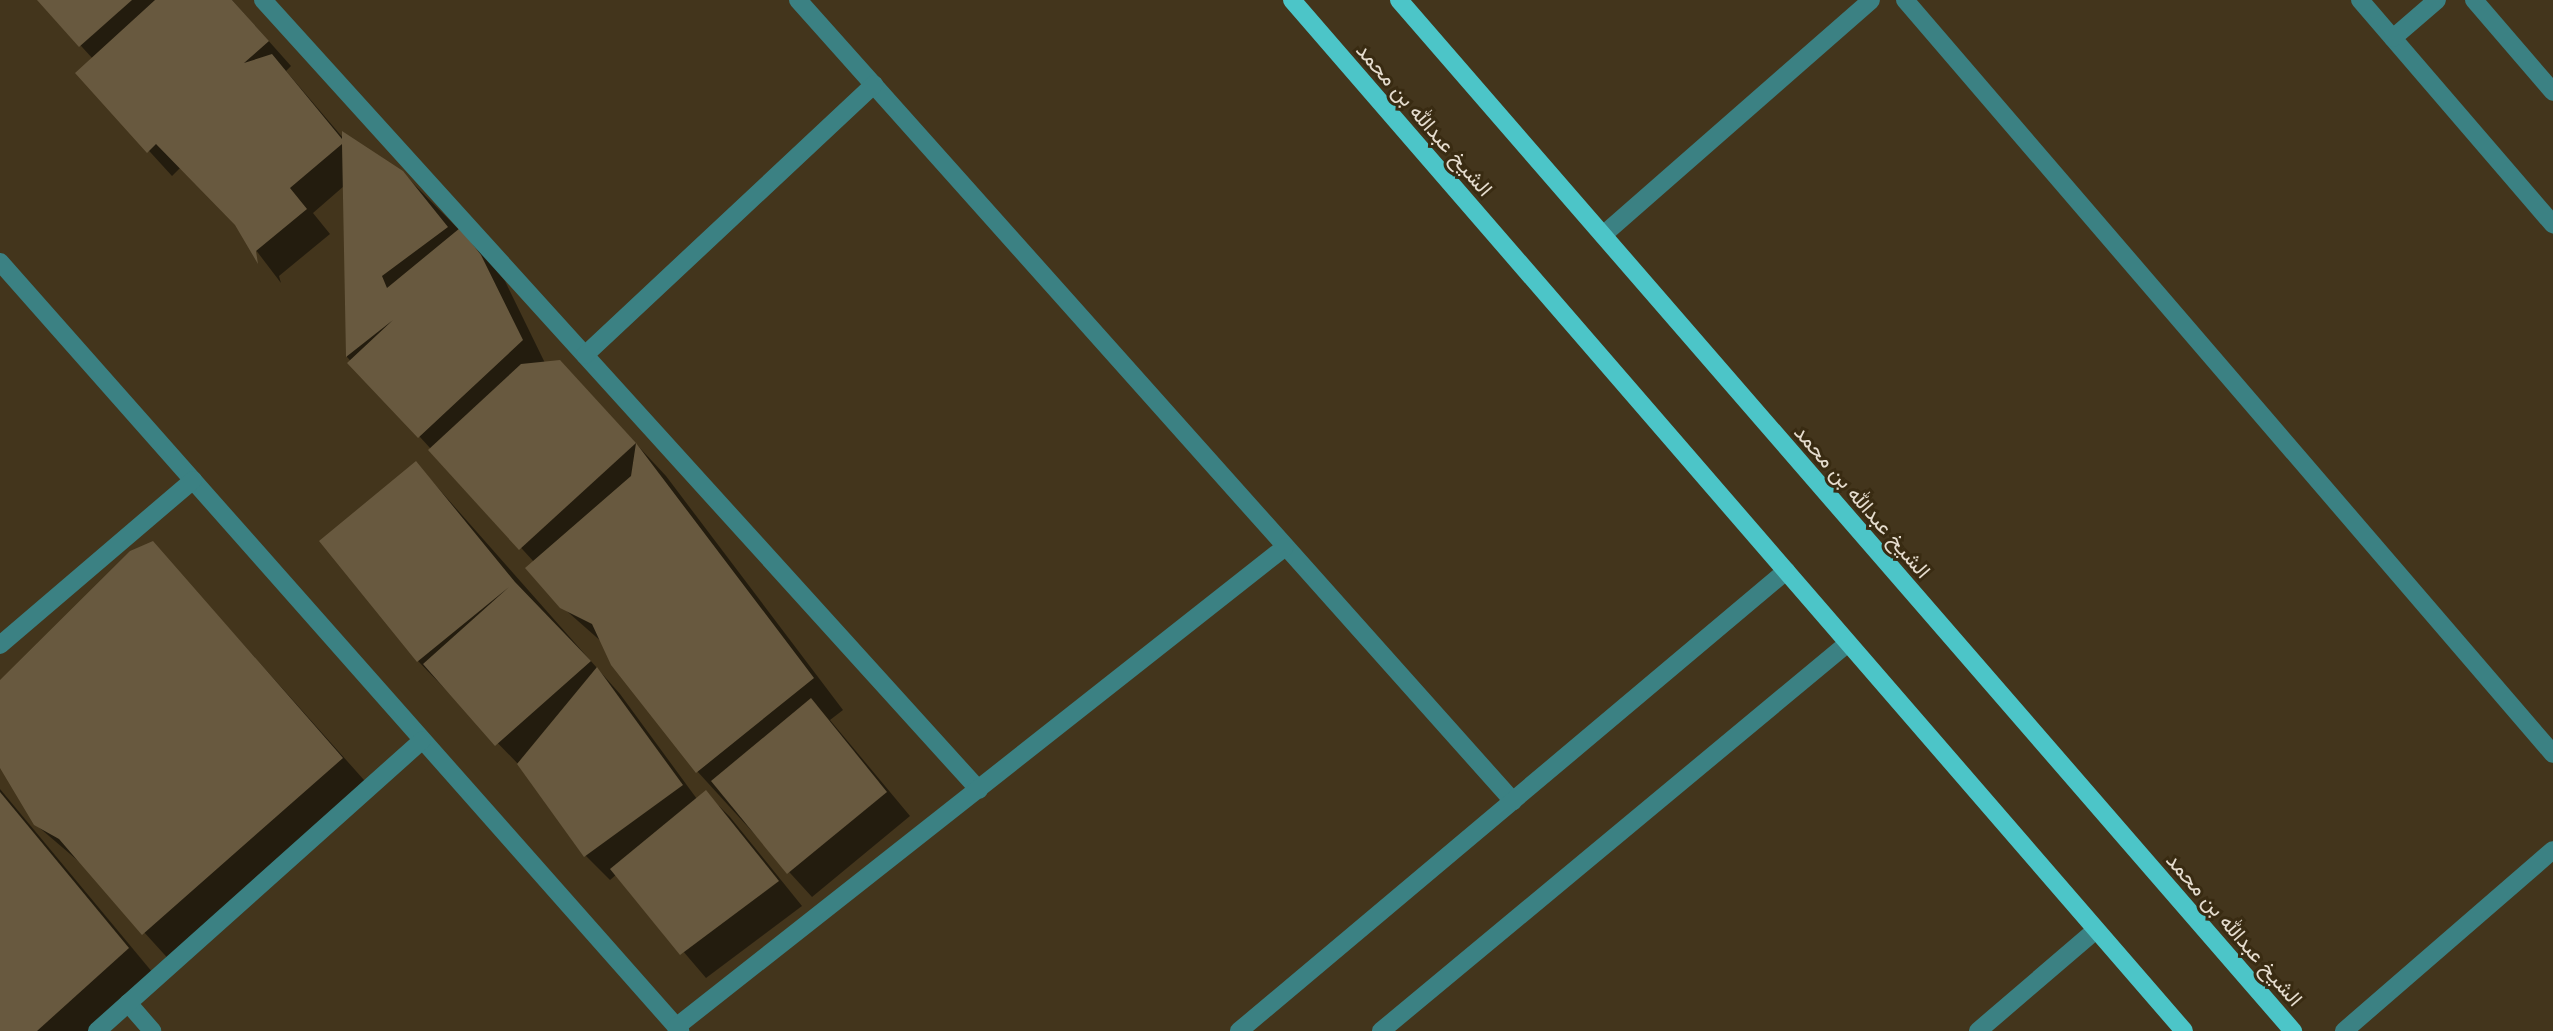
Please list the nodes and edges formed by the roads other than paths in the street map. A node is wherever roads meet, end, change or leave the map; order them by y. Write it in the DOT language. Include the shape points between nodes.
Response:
graph roads {
  1 [pos="263,0"];
  2 [pos="798,0"];
  3 [pos="1292,0"];
  4 [pos="1399,0"];
  5 [pos="1871,0"];
  6 [pos="1905,0"];
  7 [pos="2360,0"];
  8 [pos="2438,0"];
  9 [pos="2474,0"];
  10 [pos="2393,38"];
  11 [pos="874,85"];
  12 [pos="2553,92"];
  13 [pos="2553,224"];
  14 [pos="1603,235"];
  15 [pos="0,262"];
  16 [pos="585,355"];
  17 [pos="193,481"];
  18 [pos="1285,547"];
  19 [pos="1786,571"];
  20 [pos="1848,643"];
  21 [pos="0,645"];
  22 [pos="422,740"];
  23 [pos="2553,754"];
  24 [pos="979,790"];
  25 [pos="1513,801"];
  26 [pos="2553,850"];
  27 [pos="2096,930"];
  28 [pos="128,1003"];
  29 [pos="678,1029"];
  30 [pos="97,1031"];
  31 [pos="152,1031"];
  32 [pos="1239,1031"];
  33 [pos="1381,1031"];
  34 [pos="1978,1031"];
  35 [pos="2184,1031"];
  36 [pos="2293,1031"];
  37 [pos="2344,1031"];
  1 -- 16 [label="street"];
  2 -- 11 [label="street"];
  3 -- 19 [label="main road, الشيخ عبدالله بن محمد"];
  4 -- 14 [label="main road, الشيخ عبدالله بن محمد"];
  5 -- 14 [label="street"];
  6 -- 23 [label="street"];
  7 -- 10 [label="street"];
  8 -- 10 [label="street"];
  9 -- 12 [label="street"];
  10 -- 13 [label="street"];
  11 -- 16 [label="street"];
  11 -- 18 [label="street"];
  14 -- 36 [label="main road, الشيخ عبدالله بن محمد"];
  15 -- 17 [label="street"];
  16 -- 24 [label="street"];
  17 -- 21 [label="street"];
  17 -- 22 [label="street"];
  18 -- 24 [label="street"];
  18 -- 25 [label="street"];
  19 -- 20 [label="main road, الشيخ عبدالله بن محمد"];
  19 -- 25 [label="street"];
  20 -- 27 [label="main road, الشيخ عبدالله بن محمد"];
  20 -- 33 [label="street"];
  22 -- 28 [label="street"];
  22 -- 29 [label="street"];
  24 -- 29 [label="street"];
  25 -- 32 [label="street"];
  26 -- 37 [label="street"];
  27 -- 34 [label="street"];
  27 -- 35 [label="main road, الشيخ عبدالله بن محمد"];
  28 -- 30 [label="street"];
  28 -- 31 [label="street"];
}
